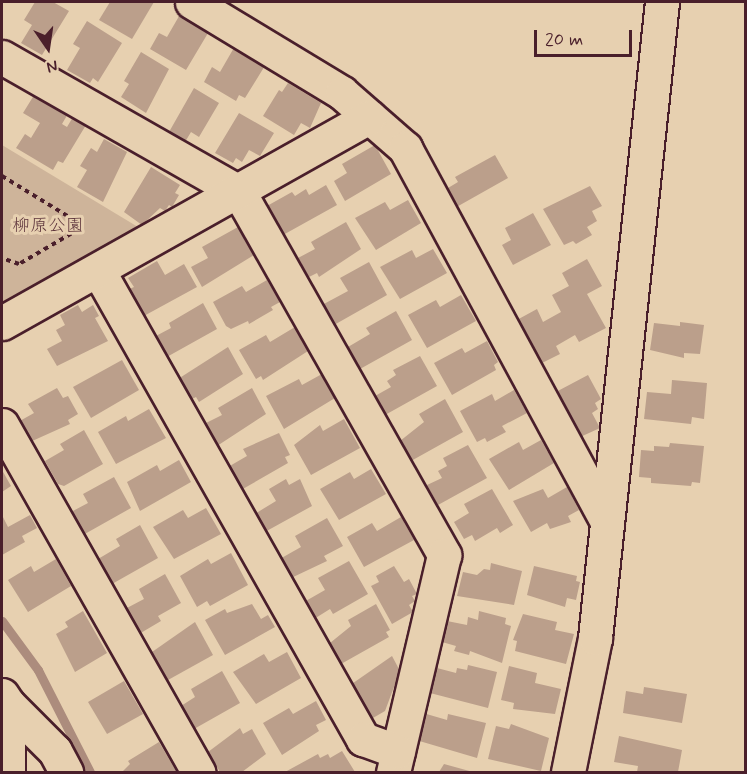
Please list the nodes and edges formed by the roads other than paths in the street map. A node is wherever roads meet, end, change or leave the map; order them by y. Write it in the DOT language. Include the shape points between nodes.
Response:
graph roads {
  1 [pos="192,2"];
  2 [pos="662,2"];
  3 [pos="2,57"];
  4 [pos="369,117"];
  5 [pos="239,192"];
  6 [pos="98,270"];
  7 [pos="2,323"];
  8 [pos="2,425"];
  9 [pos="608,520"];
  10 [pos="5,699"];
  11 [pos="396,762"];
  12 [pos="8,772"];
  13 [pos="66,772"];
  14 [pos="198,772"];
  15 [pos="568,772"];
  1 -- 4 [label="street" via="342,93"];
  2 -- 9 [label="street"];
  3 -- 5 [label="street"];
  4 -- 5 [label="street"];
  4 -- 9 [label="street" via="405,148"];
  5 -- 6 [label="street"];
  5 -- 11 [label="street" via="444,555"];
  6 -- 7 [label="street"];
  6 -- 11 [label="street" via="363,739"];
  8 -- 14 [label="street"];
  9 -- 15 [label="street" via="595,638"];
  10 -- 12 [label="street"];
  10 -- 13 [label="street" via="55,752"];
}
